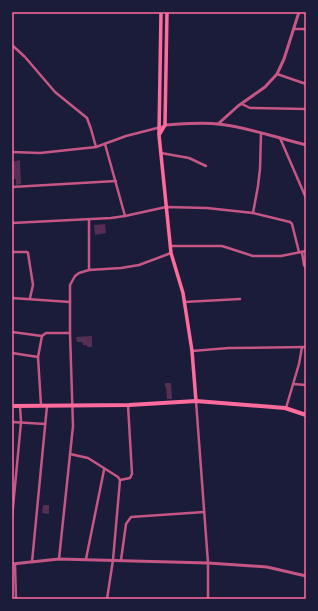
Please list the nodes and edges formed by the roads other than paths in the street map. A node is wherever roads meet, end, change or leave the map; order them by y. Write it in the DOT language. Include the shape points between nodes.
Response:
graph roads {
  1 [pos="161,12"];
  2 [pos="167,12"];
  3 [pos="299,12"];
  4 [pos="294,29"];
  5 [pos="306,29"];
  6 [pos="12,45"];
  7 [pos="277,74"];
  8 [pos="306,84"];
  9 [pos="242,104"];
  10 [pos="306,109"];
  11 [pos="218,124"];
  12 [pos="158,126"];
  13 [pos="165,126"];
  14 [pos="261,133"];
  15 [pos="160,135"];
  16 [pos="280,138"];
  17 [pos="105,144"];
  18 [pos="306,145"];
  19 [pos="96,147"];
  20 [pos="12,152"];
  21 [pos="161,153"];
  22 [pos="206,166"];
  23 [pos="116,181"];
  24 [pos="12,188"];
  25 [pos="306,198"];
  26 [pos="166,207"];
  27 [pos="253,213"];
  28 [pos="125,216"];
  29 [pos="89,220"];
  30 [pos="12,223"];
  31 [pos="170,246"];
  32 [pos="306,251"];
  33 [pos="12,252"];
  34 [pos="301,252"];
  35 [pos="171,253"];
  36 [pos="306,268"];
  37 [pos="89,270"];
  38 [pos="12,298"];
  39 [pos="30,298"];
  40 [pos="240,299"];
  41 [pos="70,302"];
  42 [pos="184,302"];
  43 [pos="12,332"];
  44 [pos="70,333"];
  45 [pos="42,336"];
  46 [pos="302,347"];
  47 [pos="306,347"];
  48 [pos="192,351"];
  49 [pos="12,353"];
  50 [pos="38,357"];
  51 [pos="293,384"];
  52 [pos="306,385"];
  53 [pos="196,401"];
  54 [pos="72,405"];
  55 [pos="129,405"];
  56 [pos="12,406"];
  57 [pos="20,406"];
  58 [pos="41,406"];
  59 [pos="46,406"];
  60 [pos="286,408"];
  61 [pos="306,415"];
  62 [pos="12,422"];
  63 [pos="21,422"];
  64 [pos="45,424"];
  65 [pos="70,454"];
  66 [pos="104,470"];
  67 [pos="120,480"];
  68 [pos="204,512"];
  69 [pos="12,518"];
  70 [pos="59,559"];
  71 [pos="86,560"];
  72 [pos="113,560"];
  73 [pos="121,560"];
  74 [pos="32,562"];
  75 [pos="208,563"];
  76 [pos="14,564"];
  77 [pos="306,576"];
  78 [pos="16,599"];
  79 [pos="107,599"];
  80 [pos="208,599"];
  1 -- 12 [label="main road"];
  2 -- 13 [label="main road"];
  3 -- 4 [label="street"];
  4 -- 5 [label="street"];
  4 -- 7 [label="street"];
  6 -- 19 [label="street" via="55,92 87,118"];
  7 -- 8 [label="street"];
  7 -- 9 [label="street" via="265,87"];
  9 -- 10 [label="street" via="250,108"];
  9 -- 11 [label="street"];
  11 -- 13 [label="street"];
  11 -- 14 [label="street"];
  12 -- 13 [label="street"];
  12 -- 15 [label="main road"];
  12 -- 17 [label="street"];
  13 -- 15 [label="main road"];
  14 -- 16 [label="street"];
  14 -- 27 [label="street" via="260,169"];
  15 -- 21 [label="main road"];
  16 -- 18 [label="street"];
  16 -- 25 [label="street"];
  17 -- 19 [label="street"];
  17 -- 23 [label="street"];
  19 -- 20 [label="street" via="40,153"];
  21 -- 22 [label="street" via="189,158"];
  21 -- 26 [label="main road"];
  23 -- 24 [label="street"];
  23 -- 28 [label="street"];
  26 -- 27 [label="street"];
  26 -- 28 [label="street"];
  26 -- 31 [label="main road"];
  27 -- 34 [label="street" via="292,224"];
  28 -- 29 [label="street"];
  29 -- 30 [label="street"];
  29 -- 37 [label="street"];
  31 -- 34 [label="street" via="222,246 253,256 281,256"];
  31 -- 35 [label="main road"];
  32 -- 34 [label="street"];
  33 -- 39 [label="street" via="28,254 32,285"];
  34 -- 36 [label="street"];
  35 -- 37 [label="street" via="139,265"];
  35 -- 42 [label="main road"];
  37 -- 41 [label="street" via="74,276 70,285"];
  38 -- 39 [label="street"];
  39 -- 41 [label="street"];
  40 -- 42 [label="street"];
  41 -- 44 [label="street"];
  42 -- 48 [label="main road"];
  43 -- 45 [label="street"];
  44 -- 45 [label="street" via="46,333"];
  44 -- 54 [label="street"];
  45 -- 50 [label="street"];
  46 -- 47 [label="street"];
  46 -- 48 [label="street"];
  46 -- 51 [label="street"];
  48 -- 53 [label="main road"];
  49 -- 50 [label="street"];
  50 -- 58 [label="street"];
  51 -- 52 [label="street"];
  51 -- 60 [label="street"];
  53 -- 55 [label="main road"];
  53 -- 60 [label="main road"];
  53 -- 68 [label="street"];
  54 -- 55 [label="main road"];
  54 -- 59 [label="main road"];
  54 -- 65 [label="street"];
  55 -- 67 [label="street" via="132,474 130,478"];
  56 -- 57 [label="main road"];
  57 -- 58 [label="main road"];
  57 -- 63 [label="street"];
  58 -- 59 [label="main road"];
  59 -- 64 [label="street"];
  60 -- 61 [label="main road"];
  62 -- 63 [label="street"];
  63 -- 64 [label="street"];
  63 -- 69 [label="street"];
  64 -- 74 [label="street"];
  65 -- 66 [label="street" via="88,458"];
  65 -- 70 [label="street"];
  66 -- 67 [label="street"];
  66 -- 71 [label="street"];
  67 -- 72 [label="street"];
  68 -- 73 [label="street" via="131,517 126,524"];
  68 -- 75 [label="street"];
  70 -- 71 [label="street"];
  70 -- 74 [label="street"];
  71 -- 72 [label="street"];
  72 -- 73 [label="street"];
  72 -- 79 [label="street"];
  73 -- 75 [label="street"];
  74 -- 76 [label="street"];
  75 -- 77 [label="street" via="266,567"];
  75 -- 80 [label="street"];
  76 -- 78 [label="street"];
}
